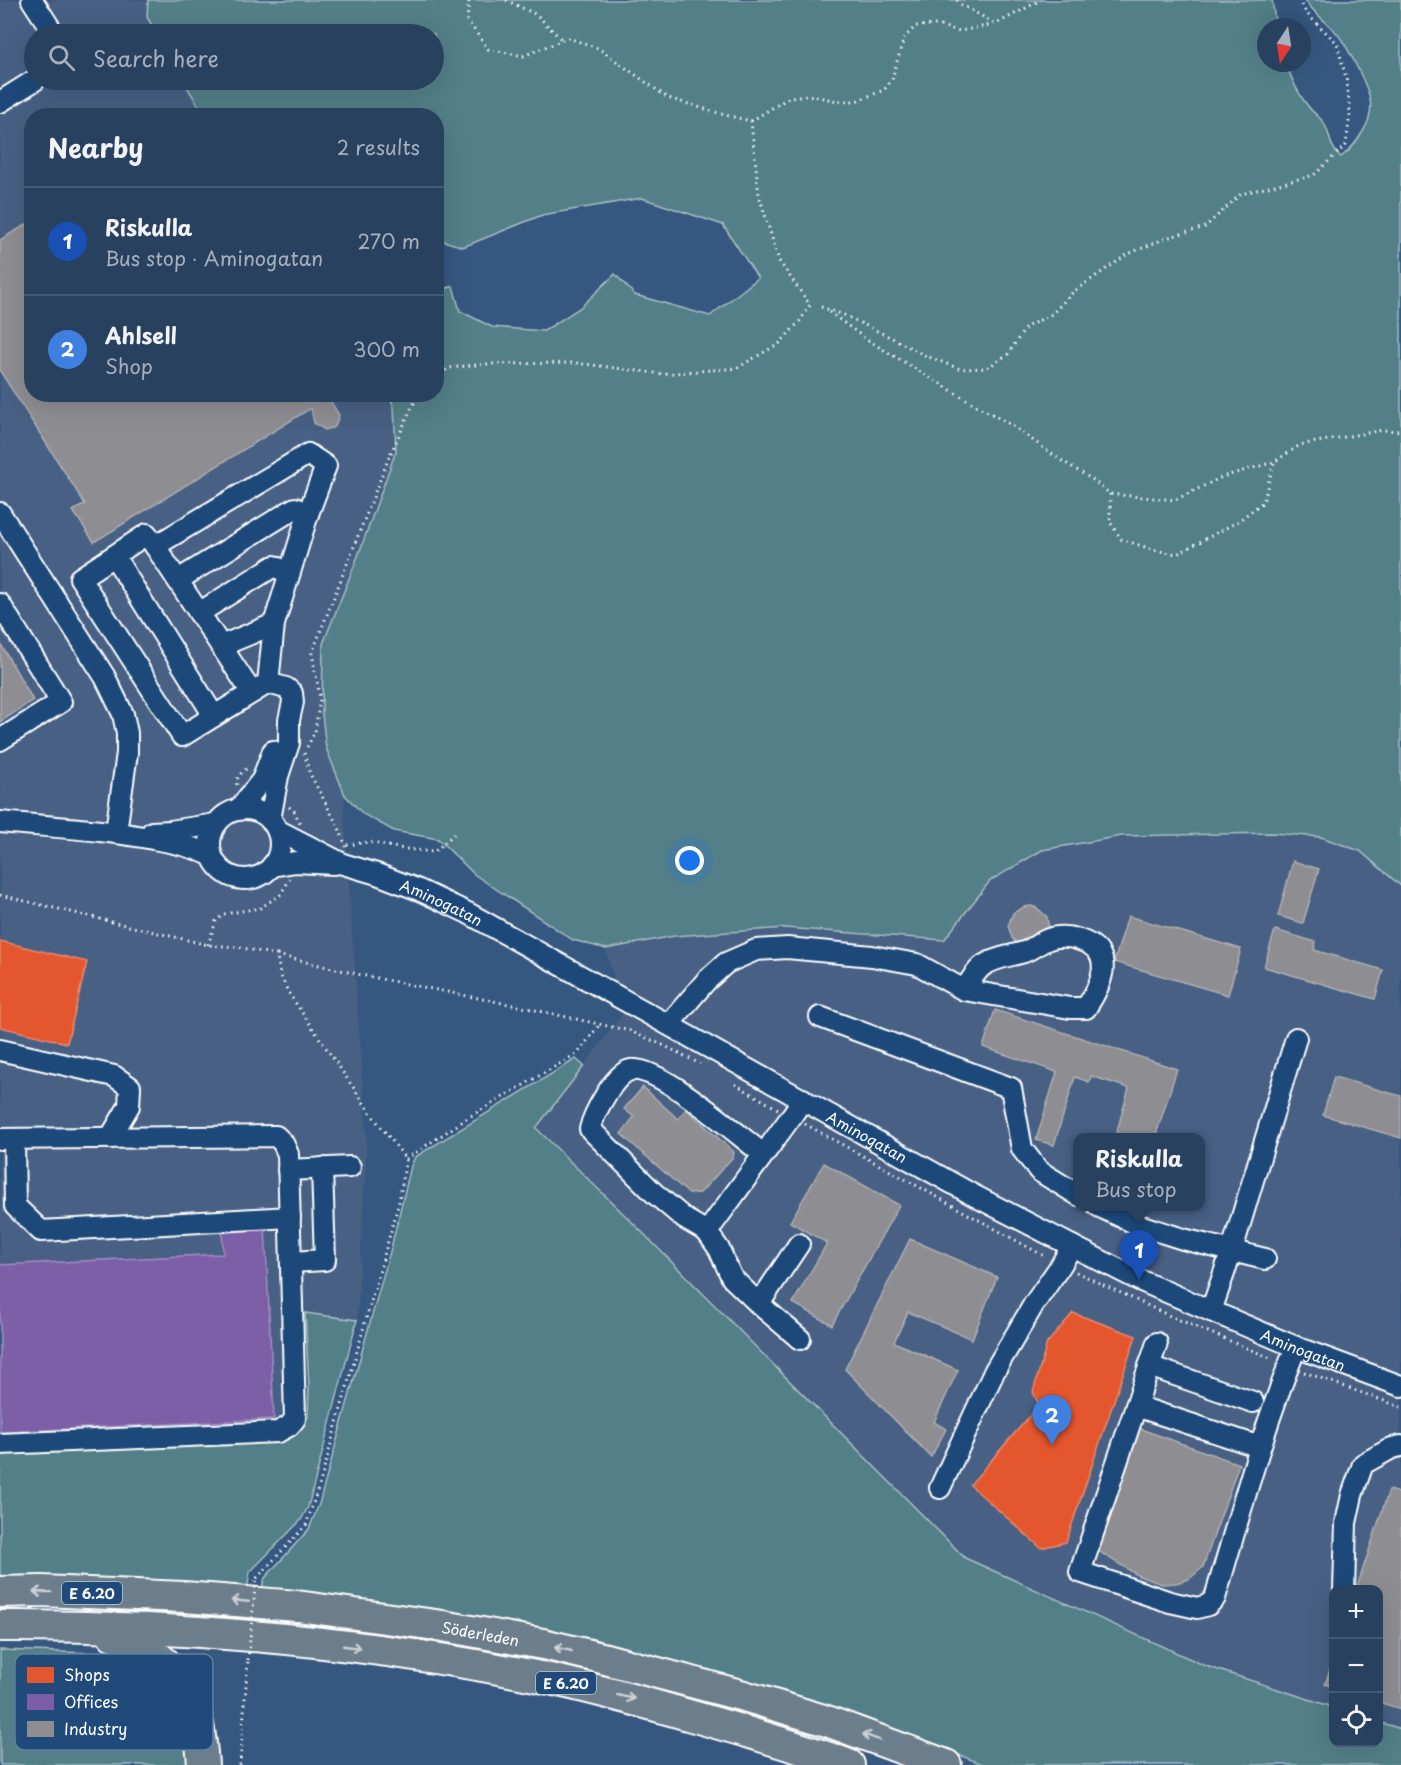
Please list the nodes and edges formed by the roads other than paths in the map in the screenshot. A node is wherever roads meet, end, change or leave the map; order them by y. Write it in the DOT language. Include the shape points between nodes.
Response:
graph roads {
  1 [pos="32,0"];
  2 [pos="48,24"];
  3 [pos="24,87"];
  4 [pos="0,102"];
  5 [pos="0,513"];
  6 [pos="308,514"];
  7 [pos="155,546"];
  8 [pos="114,556"];
  9 [pos="288,573"];
  10 [pos="178,580"];
  11 [pos="0,603"];
  12 [pos="200,613"];
  13 [pos="274,624"];
  14 [pos="221,646"];
  15 [pos="260,688"];
  16 [pos="214,716"];
  17 [pos="289,720"];
  18 [pos="0,740"];
  19 [pos="238,810"];
  20 [pos="0,822"];
  21 [pos="216,824"];
  22 [pos="273,825"];
  23 [pos="120,832"];
  24 [pos="211,855"];
  25 [pos="345,855"];
  26 [pos="272,866"];
  27 [pos="964,990"];
  28 [pos="820,1017"];
  29 [pos="669,1024"];
  30 [pos="1296,1038"];
  31 [pos="0,1050"];
  32 [pos="803,1099"];
  33 [pos="110,1138"];
  34 [pos="7,1139"];
  35 [pos="763,1154"];
  36 [pos="350,1167"];
  37 [pos="322,1168"];
  38 [pos="288,1170"];
  39 [pos="1073,1192"];
  40 [pos="1109,1211"];
  41 [pos="290,1217"];
  42 [pos="707,1232"];
  43 [pos="799,1244"];
  44 [pos="1072,1246"];
  45 [pos="1232,1250"];
  46 [pos="1265,1259"];
  47 [pos="291,1262"];
  48 [pos="759,1304"];
  49 [pos="1211,1311"];
  50 [pos="800,1340"];
  51 [pos="1157,1343"];
  52 [pos="1296,1347"];
  53 [pos="1149,1366"];
  54 [pos="1401,1386"];
  55 [pos="1253,1402"];
  56 [pos="1136,1406"];
  57 [pos="0,1444"];
  58 [pos="1401,1446"];
  59 [pos="1260,1447"];
  60 [pos="940,1488"];
  61 [pos="1344,1585"];
  62 [pos="0,1592"];
  63 [pos="0,1626"];
  64 [pos="93,1626"];
  65 [pos="153,1654"];
  66 [pos="201,1750"];
  67 [pos="202,1765"];
  68 [pos="849,1765"];
  69 [pos="946,1765"];
  1 -- 2 [label="street"];
  3 -- 4 [label="street"];
  5 -- 23 [label="street" via="105,677 123,714 127,753"];
  6 -- 7 [label="street" via="326,466 308,454"];
  6 -- 9 [label="street"];
  6 -- 10 [label="street" via="295,508"];
  7 -- 8 [label="street" via="147,534"];
  7 -- 10 [label="street"];
  8 -- 16 [label="street"];
  8 -- 16 [label="street" via="80,578 182,736"];
  9 -- 12 [label="street" via="274,566"];
  9 -- 13 [label="street"];
  10 -- 12 [label="street"];
  11 -- 18 [label="street" via="62,702"];
  12 -- 14 [label="street"];
  13 -- 14 [label="street"];
  13 -- 15 [label="street"];
  14 -- 15 [label="street"];
  15 -- 16 [label="street"];
  15 -- 17 [label="street" via="286,688 292,693"];
  17 -- 19 [label="street" via="262,780"];
  17 -- 22 [label="street" via="289,743 278,776"];
  19 -- 21 [label="street, Aminogatan"];
  19 -- 22 [label="street, Aminogatan" via="258,812"];
  20 -- 23 [label="street, Aminogatan"];
  21 -- 23 [label="street, Aminogatan" via="170,831"];
  21 -- 24 [label="street" via="210,839"];
  22 -- 25 [label="street, Aminogatan"];
  22 -- 26 [label="street" via="280,845"];
  23 -- 24 [label="street, Aminogatan"];
  24 -- 26 [label="street, Aminogatan" via="220,869 234,878 251,879"];
  25 -- 26 [label="street, Aminogatan"];
  25 -- 29 [label="street, Aminogatan" via="377,874 468,913"];
  27 -- 27 [label="street" via="1086,1008 1101,981 1102,957 1094,946 1077,938 1055,936 1025,952 982,966"];
  27 -- 29 [label="street" via="917,964 786,948 756,951 726,963"];
  28 -- 39 [label="street" via="1011,1088 1022,1149 1039,1171"];
  29 -- 32 [label="street, Aminogatan"];
  30 -- 45 [label="street"];
  31 -- 33 [label="street" via="114,1076 130,1087 129,1106"];
  32 -- 35 [label="street"];
  32 -- 44 [label="street, Aminogatan"];
  33 -- 34 [label="street"];
  33 -- 38 [label="street" via="276,1136 288,1154"];
  34 -- 41 [label="street" via="15,1206 41,1231"];
  35 -- 42 [label="street"];
  35 -- 42 [label="street" via="670,1084 645,1072 625,1072 612,1086 597,1108 590,1129 654,1193"];
  36 -- 37 [label="street"];
  37 -- 38 [label="street"];
  37 -- 47 [label="street" via="325,1260"];
  38 -- 41 [label="street"];
  40 -- 45 [label="street" via="1139,1225"];
  41 -- 47 [label="street"];
  42 -- 48 [label="street" via="732,1278"];
  43 -- 48 [label="street"];
  44 -- 49 [label="street, Aminogatan"];
  44 -- 60 [label="street" via="995,1370"];
  45 -- 46 [label="street"];
  45 -- 49 [label="street"];
  47 -- 57 [label="street" via="295,1419 289,1426 278,1432"];
  48 -- 50 [label="street"];
  49 -- 52 [label="street, Aminogatan"];
  51 -- 53 [label="street"];
  52 -- 54 [label="street, Aminogatan"];
  52 -- 59 [label="street"];
  53 -- 55 [label="street"];
  53 -- 56 [label="street"];
  56 -- 59 [label="street"];
  56 -- 59 [label="street" via="1080,1572 1170,1602 1197,1608 1215,1598"];
  58 -- 61 [label="street" via="1364,1464 1346,1523"];
  69 -- 62 [label="highway, Söderleden / E 6.20, one-way" via="827,1721 744,1696 543,1644 297,1606 184,1597"];
  63 -- 64 [label="highway, E 6.20"];
  64 -- 65 [label="highway"];
  64 -- 68 [label="highway, E 6.20, one-way" via="294,1639 536,1676 764,1736"];
  66 -- 67 [label="highway"];
}
